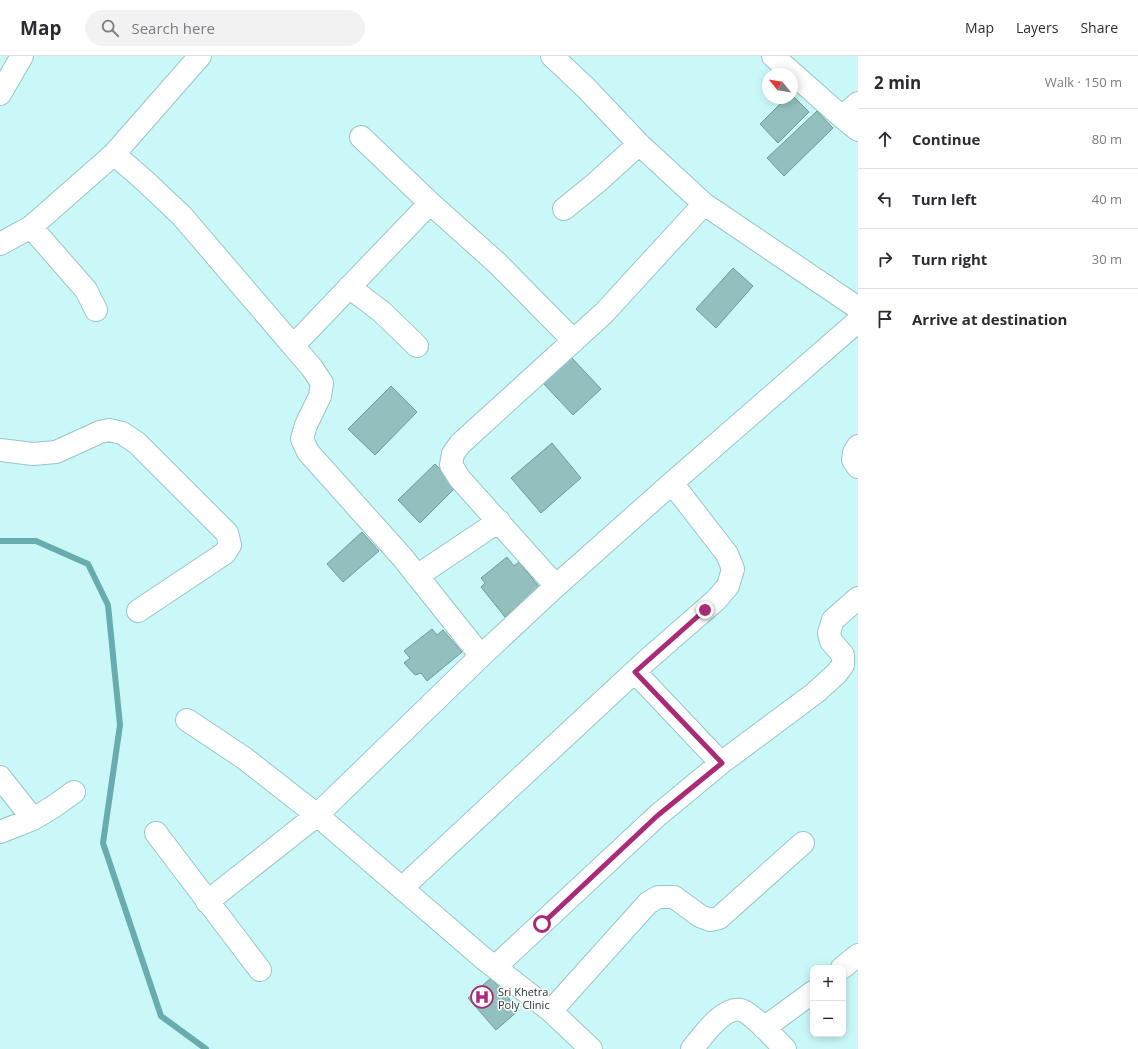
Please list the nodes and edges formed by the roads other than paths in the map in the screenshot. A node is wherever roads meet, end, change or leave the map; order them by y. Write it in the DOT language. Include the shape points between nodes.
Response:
graph roads {
  1 [pos="22,56"];
  2 [pos="200,56"];
  3 [pos="552,56"];
  4 [pos="773,56"];
  5 [pos="0,94"];
  6 [pos="858,103"];
  7 [pos="850,124"];
  8 [pos="361,137"];
  9 [pos="639,144"];
  10 [pos="114,154"];
  11 [pos="430,203"];
  12 [pos="704,204"];
  13 [pos="564,209"];
  14 [pos="31,227"];
  15 [pos="0,244"];
  16 [pos="349,287"];
  17 [pos="858,308"];
  18 [pos="96,310"];
  19 [pos="858,321"];
  20 [pos="574,341"];
  21 [pos="293,346"];
  22 [pos="417,346"];
  23 [pos="858,446"];
  24 [pos="0,450"];
  25 [pos="858,467"];
  26 [pos="672,483"];
  27 [pos="499,522"];
  28 [pos="417,576"];
  29 [pos="556,586"];
  30 [pos="858,598"];
  31 [pos="138,611"];
  32 [pos="481,656"];
  33 [pos="635,672"];
  34 [pos="187,720"];
  35 [pos="722,763"];
  36 [pos="0,777"];
  37 [pos="74,792"];
  38 [pos="317,815"];
  39 [pos="33,819"];
  40 [pos="0,832"];
  41 [pos="156,833"];
  42 [pos="803,843"];
  43 [pos="402,888"];
  44 [pos="207,902"];
  45 [pos="858,955"];
  46 [pos="846,965"];
  47 [pos="496,967"];
  48 [pos="260,970"];
  49 [pos="810,994"];
  50 [pos="551,1011"];
  51 [pos="764,1028"];
  52 [pos="591,1049"];
  53 [pos="692,1049"];
  54 [pos="785,1049"];
  1 -- 5 [label="street"];
  2 -- 10 [label="street"];
  3 -- 9 [label="street"];
  4 -- 7 [label="street"];
  6 -- 7 [label="street"];
  8 -- 11 [label="street"];
  9 -- 12 [label="street"];
  9 -- 13 [label="street"];
  10 -- 14 [label="street"];
  10 -- 21 [label="street" via="182,216"];
  11 -- 16 [label="street"];
  11 -- 20 [label="street" via="498,263"];
  12 -- 17 [label="street"];
  12 -- 20 [label="street" via="604,313"];
  14 -- 15 [label="street"];
  14 -- 18 [label="street" via="86,290"];
  16 -- 21 [label="street"];
  16 -- 22 [label="street" via="382,312"];
  19 -- 26 [label="street"];
  20 -- 27 [label="street" via="460,444 453,454 451,465 460,479"];
  21 -- 28 [label="street" via="322,383 320,396 302,439 308,452"];
  23 -- 25 [label="street" via="853,460"];
  24 -- 31 [label="street" via="33,454 56,452 100,432 109,430 122,433 137,443 227,533 230,544 225,552"];
  26 -- 29 [label="street"];
  26 -- 33 [label="street" via="727,554 733,569 728,586 716,600"];
  27 -- 28 [label="street"];
  27 -- 29 [label="street"];
  28 -- 32 [label="street"];
  29 -- 32 [label="street"];
  30 -- 35 [label="street" via="833,620 829,633 831,641 843,655 843,665 837,674"];
  32 -- 38 [label="street"];
  33 -- 35 [label="street"];
  33 -- 43 [label="street"];
  34 -- 38 [label="street" via="244,758"];
  35 -- 47 [label="street" via="657,816"];
  36 -- 39 [label="street"];
  37 -- 39 [label="street"];
  38 -- 43 [label="street"];
  38 -- 44 [label="street"];
  39 -- 40 [label="street"];
  41 -- 44 [label="street"];
  42 -- 50 [label="street" via="719,918 710,920 674,898 658,896 648,903"];
  43 -- 47 [label="street"];
  44 -- 48 [label="street"];
  45 -- 46 [label="street"];
  47 -- 50 [label="street"];
  49 -- 51 [label="street"];
  50 -- 52 [label="street"];
  51 -- 53 [label="street" via="741,1010 733,1010 715,1022"];
  51 -- 54 [label="street"];
}
